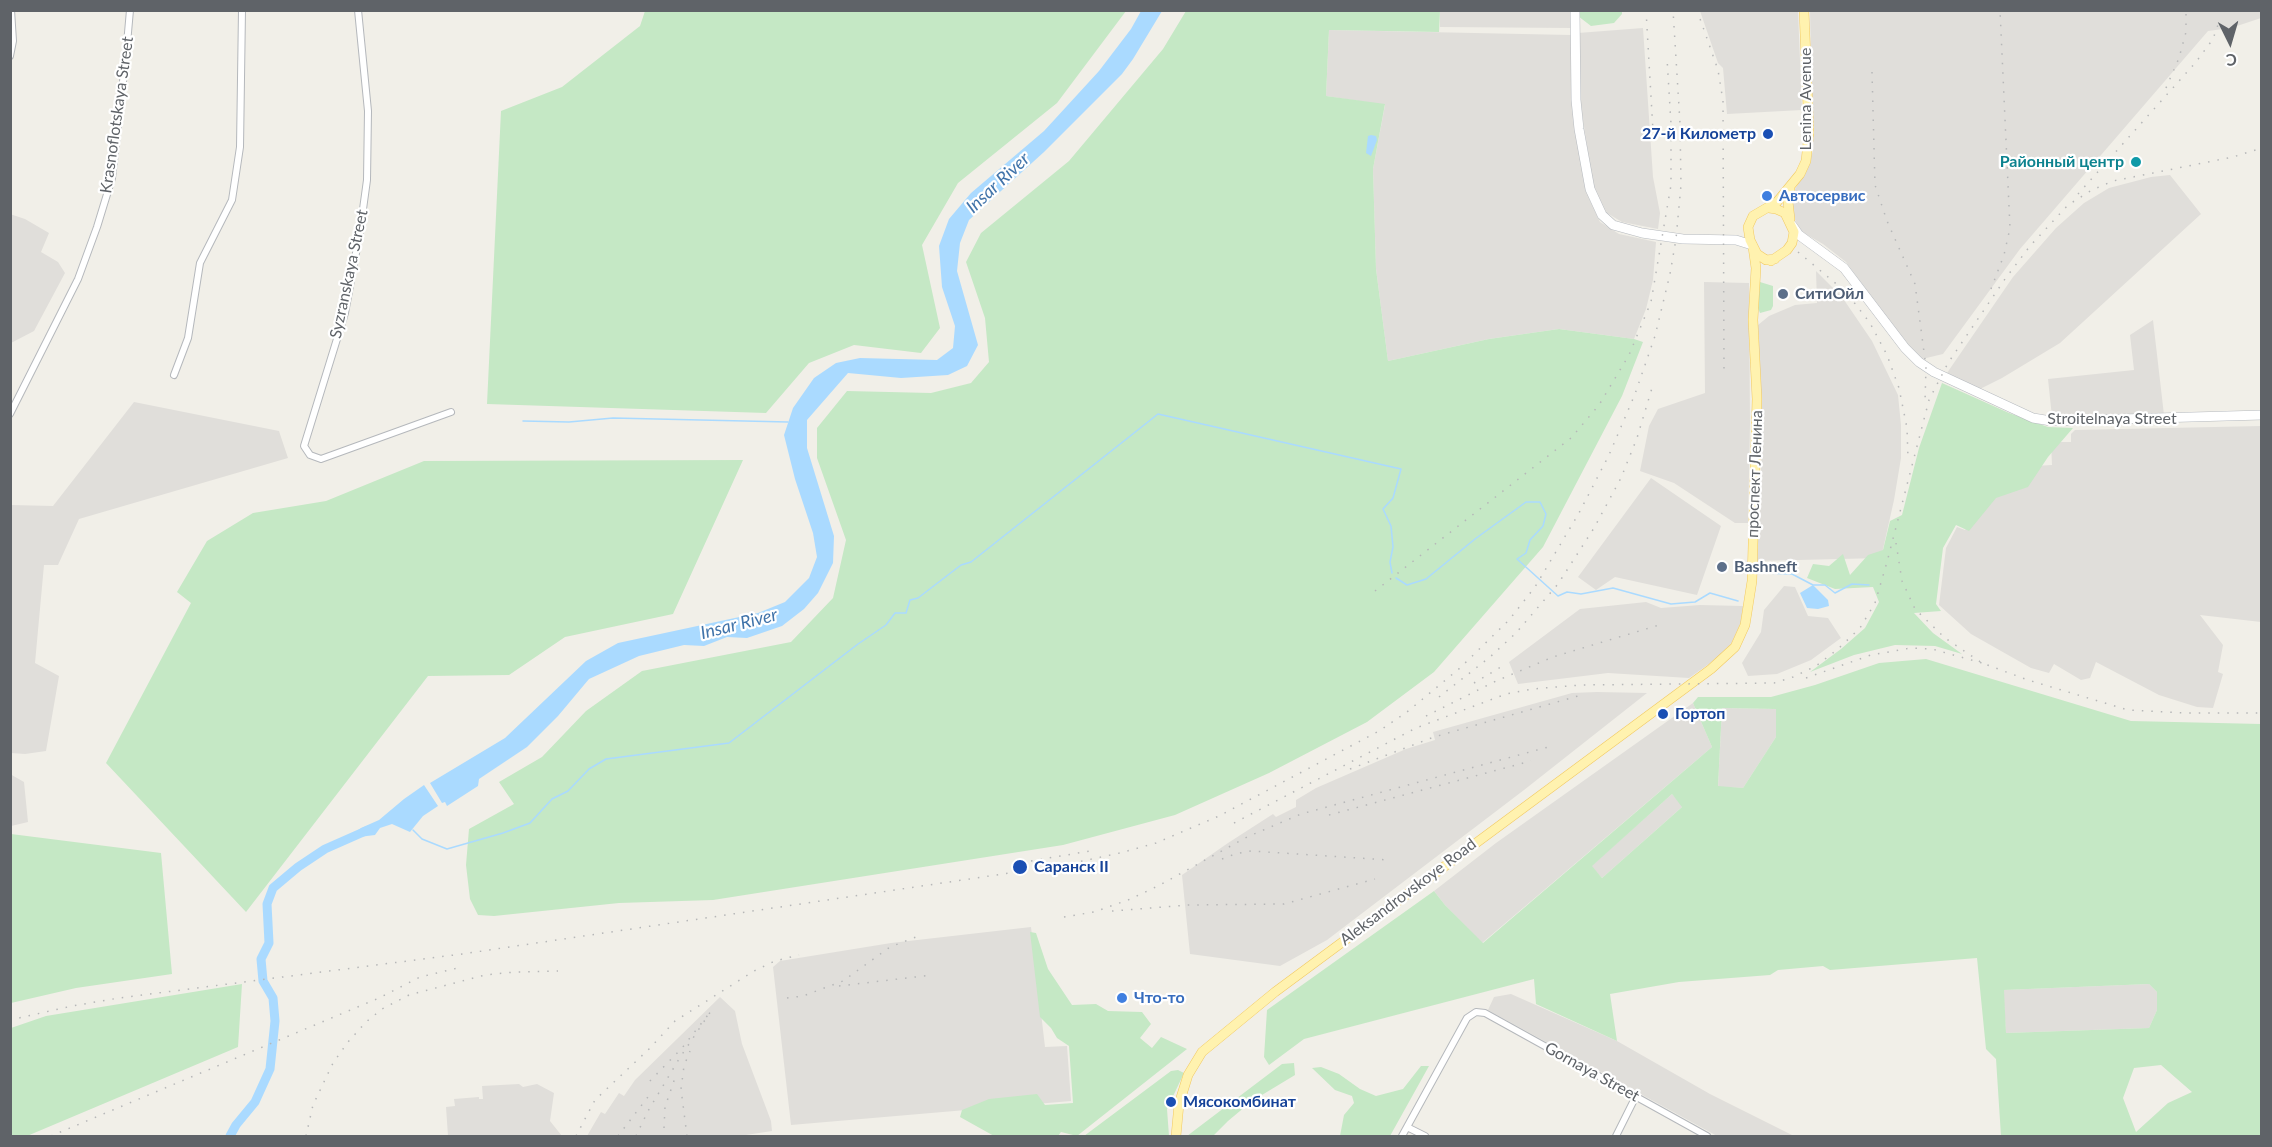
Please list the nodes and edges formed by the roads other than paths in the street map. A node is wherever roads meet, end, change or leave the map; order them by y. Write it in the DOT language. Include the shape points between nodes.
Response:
graph roads {
  1 [pos="130,10"];
  2 [pos="242,10"];
  3 [pos="358,10"];
  4 [pos="1575,10"];
  5 [pos="1804,10"];
  6 [pos="11,13"];
  7 [pos="10,56"];
  8 [pos="1792,184"];
  9 [pos="1768,208"];
  10 [pos="1792,223"];
  11 [pos="1748,226"];
  12 [pos="1736,240"];
  13 [pos="1752,246"];
  14 [pos="1813,246"];
  15 [pos="1787,250"];
  16 [pos="1775,259"];
  17 [pos="1756,276"];
  18 [pos="174,375"];
  19 [pos="451,412"];
  20 [pos="10,414"];
  21 [pos="2262,415"];
  22 [pos="1691,683"];
  23 [pos="1636,1096"];
  24 [pos="1407,1127"];
  25 [pos="1176,1137"];
  26 [pos="1402,1137"];
  27 [pos="1425,1137"];
  28 [pos="1616,1137"];
  29 [pos="1707,1137"];
  1 -- 20 [label="street, Krasnoflotskaya Street" via="112,178 78,279"];
  2 -- 18 [label="street" via="240,147 232,200 200,263 188,338"];
  3 -- 19 [label="street, Syzranskaya Street" via="368,111 367,180 345,313 304,446 310,455 321,459"];
  4 -- 12 [label="street" via="1579,129 1590,189 1602,215 1613,225 1657,236"];
  5 -- 8 [label="main road, Lenina Avenue" via="1808,144 1806,161"];
  6 -- 7 [label="street"];
  8 -- 9 [label="main road"];
  8 -- 10 [label="main road" via="1788,202"];
  9 -- 10 [label="main road" via="1781,210"];
  9 -- 11 [label="main road" via="1753,216"];
  10 -- 14 [label="street, Stroitelnaya Street"];
  10 -- 15 [label="main road" via="1794,238"];
  11 -- 12 [label="street" via="1743,237"];
  11 -- 13 [label="main road"];
  12 -- 13 [label="street"];
  13 -- 16 [label="main road" via="1762,258"];
  13 -- 17 [label="main road, проспект Ленина"];
  14 -- 15 [label="street" via="1802,244"];
  14 -- 21 [label="street, Stroitelnaya Street" via="1844,268 1919,362 2032,418 2051,421"];
  15 -- 16 [label="main road"];
  16 -- 17 [label="main road"];
  17 -- 22 [label="main road, проспект Ленина" via="1757,399 1750,601 1735,647"];
  22 -- 25 [label="main road, Aleksandrovskoye Road" via="1275,992 1202,1052 1188,1075 1179,1104"];
  23 -- 24 [label="street, Gornaya Street" via="1485,1013 1476,1012 1467,1018"];
  23 -- 28 [label="street"];
  23 -- 29 [label="street, Gornaya Street"];
  24 -- 26 [label="street"];
  24 -- 27 [label="street"];
}
